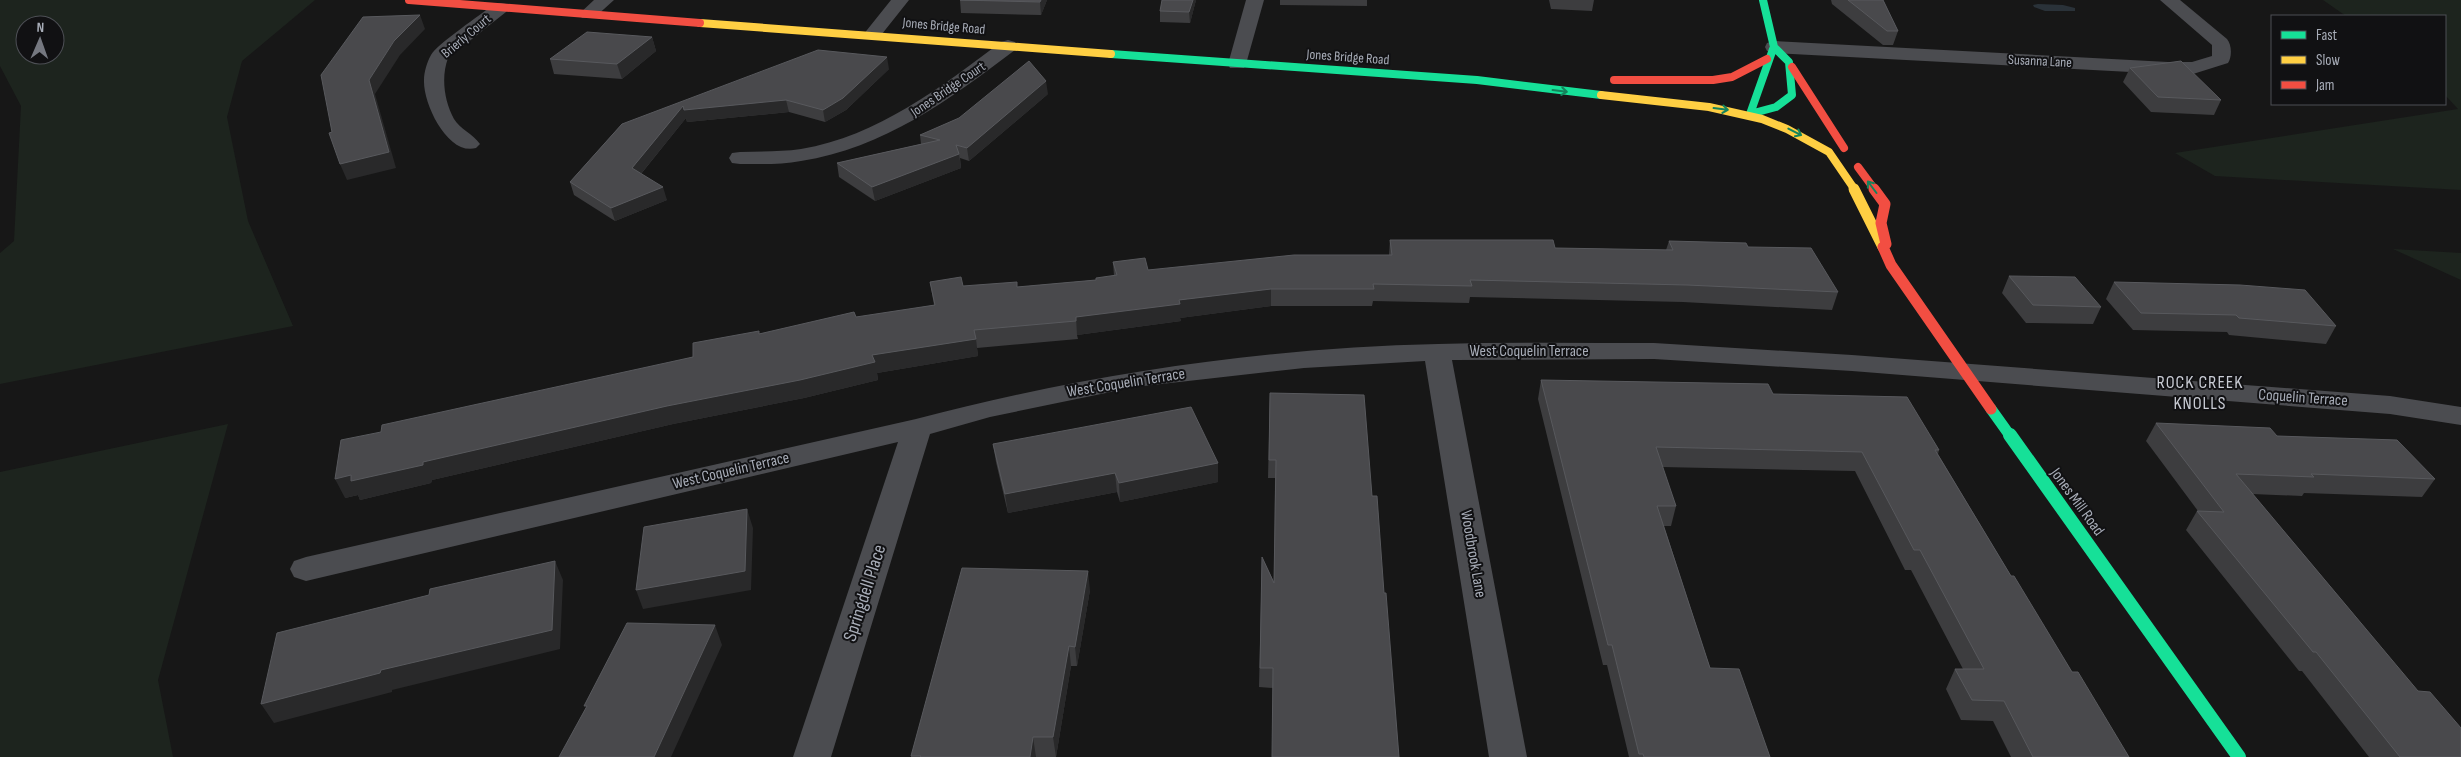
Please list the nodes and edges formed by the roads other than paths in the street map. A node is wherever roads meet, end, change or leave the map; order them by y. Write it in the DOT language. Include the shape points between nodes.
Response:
graph roads {
  1 [pos="409,0"];
  2 [pos="605,0"];
  3 [pos="900,0"];
  4 [pos="1255,0"];
  5 [pos="1763,0"];
  6 [pos="2169,0"];
  7 [pos="500,8"];
  8 [pos="588,14"];
  9 [pos="872,35"];
  10 [pos="1008,46"];
  11 [pos="1770,53"];
  12 [pos="1789,62"];
  13 [pos="1237,64"];
  14 [pos="1569,79"];
  15 [pos="1477,80"];
  16 [pos="1720,92"];
  17 [pos="1741,98"];
  18 [pos="1770,106"];
  19 [pos="1750,114"];
  20 [pos="1818,129"];
  21 [pos="469,144"];
  22 [pos="1844,148"];
  23 [pos="740,158"];
  24 [pos="1891,265"];
  25 [pos="1437,352"];
  26 [pos="1965,373"];
  27 [pos="2461,416"];
  28 [pos="916,428"];
  29 [pos="306,569"];
  30 [pos="812,757"];
  31 [pos="1508,757"];
  32 [pos="2239,757"];
  1 -- 7 [label="main road, Jones Bridge Road"];
  2 -- 8 [label="street"];
  3 -- 9 [label="street"];
  4 -- 13 [label="street"];
  5 -- 11 [label="main road"];
  6 -- 11 [label="street, Susanna Lane" via="2220,43 2221,59 2193,68 2168,68"];
  7 -- 8 [label="main road, Jones Bridge Road"];
  7 -- 21 [label="street, Brierly Court" via="440,54 435,67 433,82 446,122"];
  8 -- 9 [label="main road, Jones Bridge Road"];
  9 -- 10 [label="main road, Jones Bridge Road"];
  10 -- 13 [label="main road, Jones Bridge Road"];
  10 -- 23 [label="street, Jones Bridge Court" via="933,102 880,131 800,156"];
  11 -- 12 [label="main road"];
  11 -- 16 [label="main road" via="1732,77 1713,80 1609,80"];
  11 -- 18 [label="main road"];
  12 -- 18 [label="main road" via="1792,95"];
  12 -- 22 [label="main road"];
  13 -- 15 [label="main road, Jones Bridge Road"];
  14 -- 15 [label="main road, Jones Bridge Road"];
  15 -- 19 [label="main road, Jones Bridge Road, one-way"];
  17 -- 18 [label="main road"];
  18 -- 19 [label="main road"];
  18 -- 19 [label="main road"];
  19 -- 24 [label="main road, Jones Mill Road, one-way" via="1799,134 1830,153 1861,202"];
  20 -- 22 [label="main road, Jones Mill Road"];
  24 -- 22 [label="main road, Jones Mill Road, one-way" via="1881,222 1885,204"];
  24 -- 26 [label="main road, Jones Mill Road"];
  25 -- 26 [label="street, West Coquelin Terrace" via="1654,351"];
  25 -- 28 [label="street, West Coquelin Terrace" via="1304,360 1135,379 987,409"];
  25 -- 31 [label="street, Woodbrook Lane"];
  26 -- 27 [label="street, Coquelin Terrace" via="2390,405"];
  26 -- 32 [label="main road, Jones Mill Road"];
  28 -- 29 [label="street, West Coquelin Terrace"];
  28 -- 30 [label="street, Springdell Place"];
}
